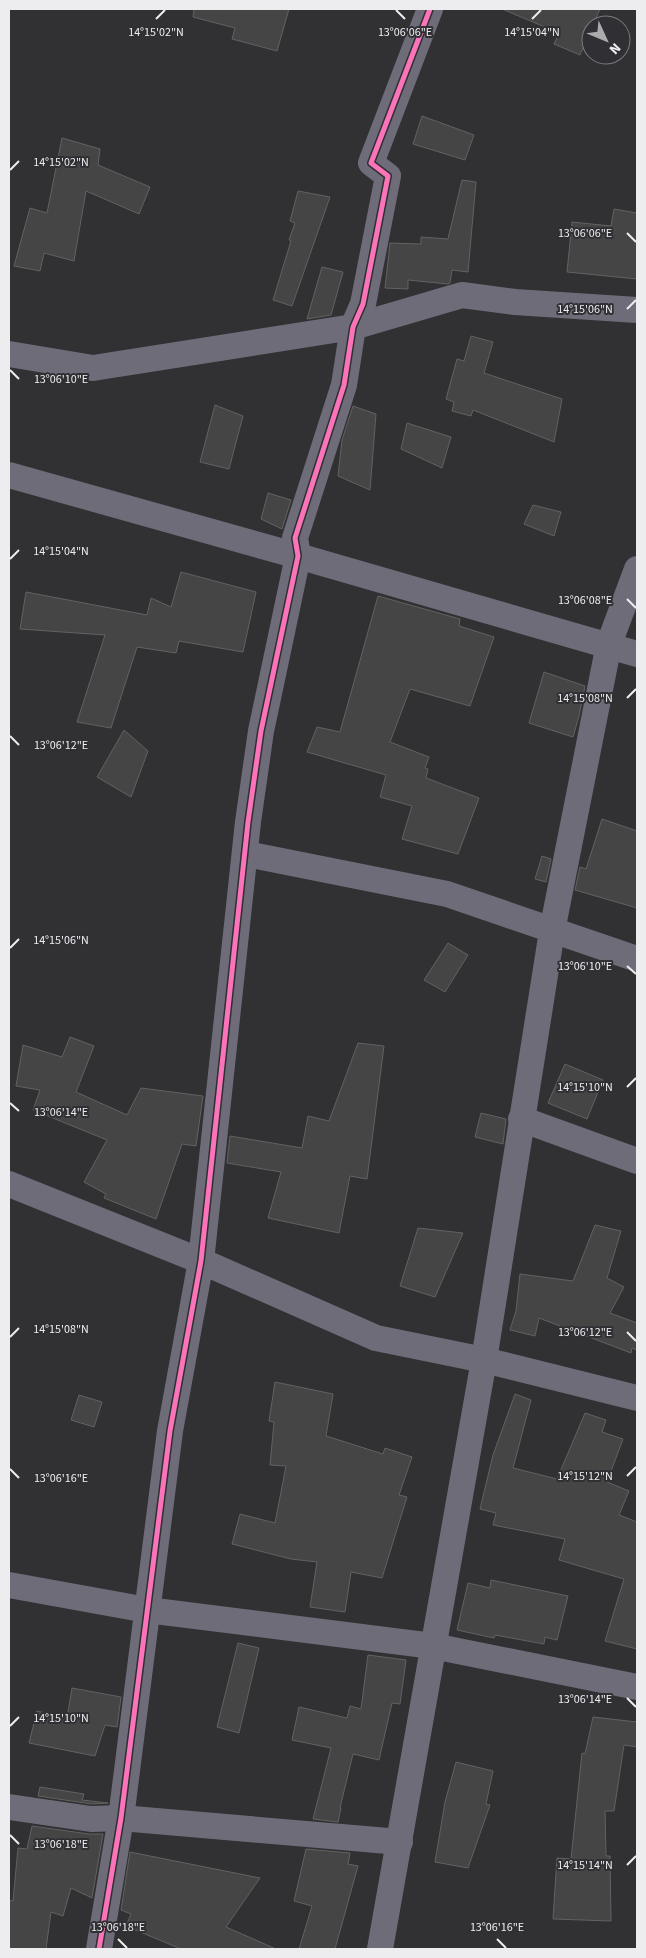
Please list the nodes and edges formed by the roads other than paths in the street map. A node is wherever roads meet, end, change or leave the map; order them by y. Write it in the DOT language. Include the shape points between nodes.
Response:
graph roads {
  1 [pos="430,9"];
  2 [pos="637,310"];
  3 [pos="353,327"];
  4 [pos="9,354"];
  5 [pos="9,475"];
  6 [pos="298,556"];
  7 [pos="637,569"];
  8 [pos="609,644"];
  9 [pos="637,654"];
  10 [pos="246,854"];
  11 [pos="552,931"];
  12 [pos="637,959"];
  13 [pos="521,1119"];
  14 [pos="637,1161"];
  15 [pos="9,1184"];
  16 [pos="201,1261"];
  17 [pos="484,1360"];
  18 [pos="637,1398"];
  19 [pos="9,1585"];
  20 [pos="147,1610"];
  21 [pos="433,1646"];
  22 [pos="637,1687"];
  23 [pos="9,1807"];
  24 [pos="121,1818"];
  25 [pos="400,1842"];
  26 [pos="99,1949"];
  27 [pos="380,1949"];
  1 -- 3 [label="street" via="370,163 388,176 363,304"];
  2 -- 3 [label="street" via="515,302 462,294"];
  3 -- 4 [label="street" via="93,368"];
  3 -- 6 [label="street" via="344,385 296,538"];
  5 -- 6 [label="street"];
  6 -- 8 [label="street"];
  6 -- 10 [label="street" via="261,731"];
  7 -- 8 [label="street"];
  8 -- 9 [label="street"];
  8 -- 11 [label="street"];
  10 -- 11 [label="street" via="447,894"];
  10 -- 16 [label="street"];
  11 -- 12 [label="street"];
  11 -- 13 [label="street"];
  13 -- 14 [label="street"];
  13 -- 17 [label="street"];
  15 -- 16 [label="street"];
  16 -- 17 [label="street" via="376,1338"];
  16 -- 20 [label="street" via="170,1430"];
  17 -- 18 [label="street"];
  17 -- 21 [label="street"];
  19 -- 20 [label="street"];
  20 -- 21 [label="street"];
  20 -- 24 [label="street"];
  21 -- 22 [label="street"];
  21 -- 25 [label="street"];
  23 -- 24 [label="street" via="91,1819"];
  24 -- 25 [label="street"];
  24 -- 26 [label="street"];
  25 -- 27 [label="street"];
}
